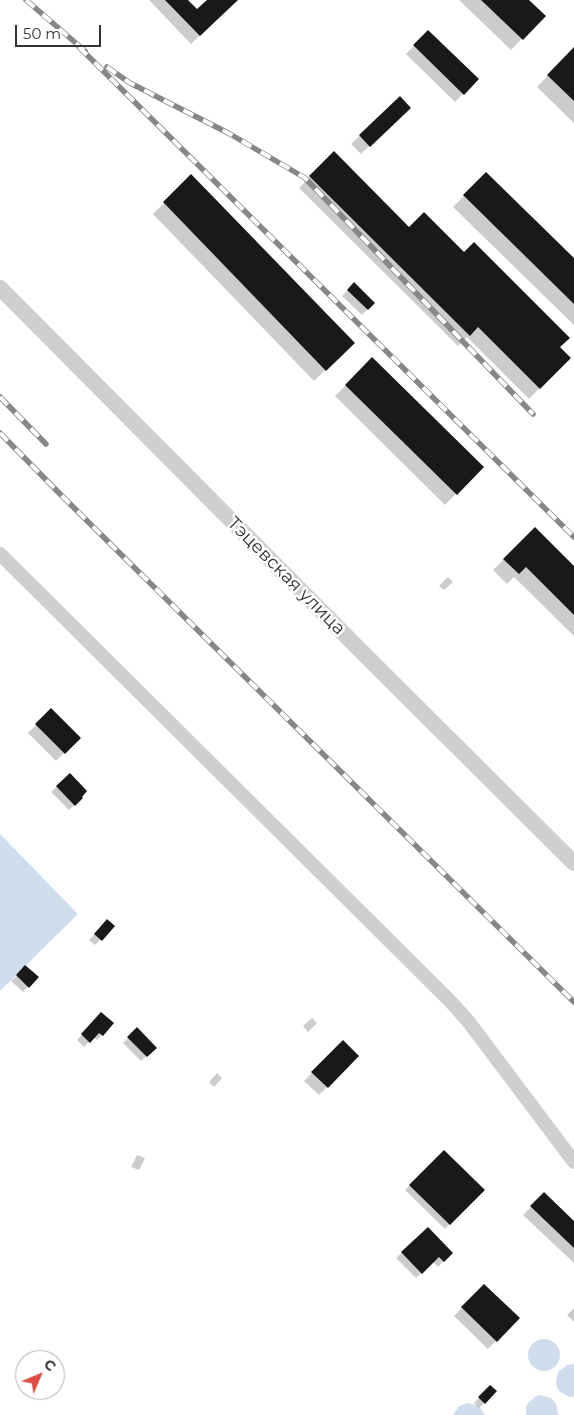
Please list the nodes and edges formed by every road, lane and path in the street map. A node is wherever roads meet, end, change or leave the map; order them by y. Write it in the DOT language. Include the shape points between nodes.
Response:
graph roads {
  1 [pos="0,288"];
  2 [pos="0,554"];
  3 [pos="574,863"];
  4 [pos="574,1162"];
  1 -- 3 [label="street, Тэцевская улица"];
  2 -- 4 [label="street" via="450,1001"];
}
